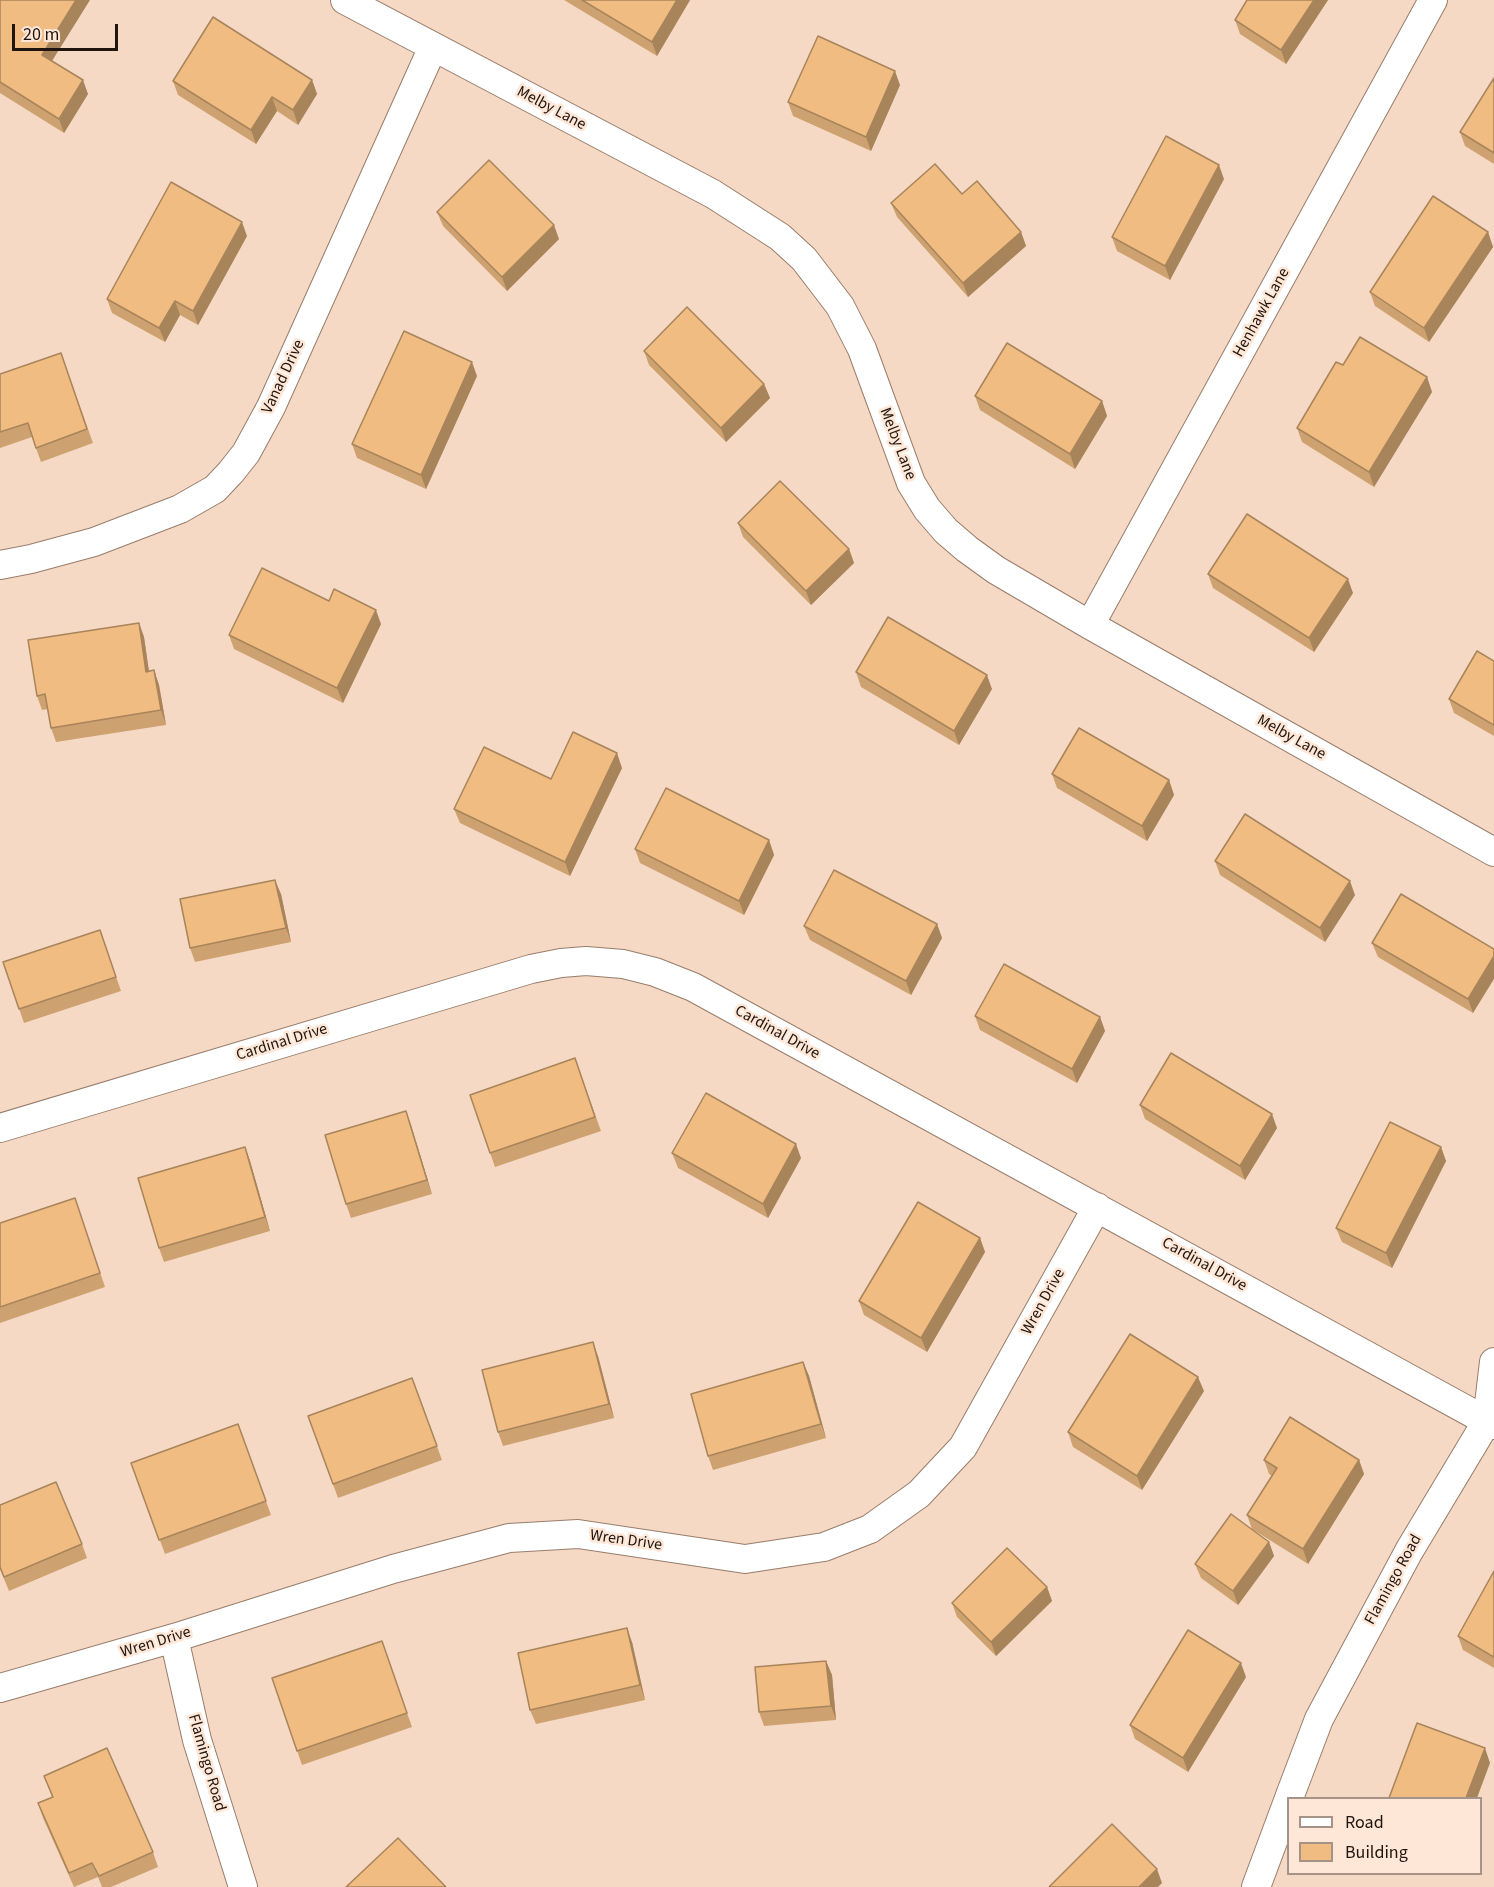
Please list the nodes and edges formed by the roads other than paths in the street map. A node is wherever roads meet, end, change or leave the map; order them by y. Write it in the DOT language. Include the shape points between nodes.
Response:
graph roads {
  1 [pos="345,0"];
  2 [pos="1433,0"];
  3 [pos="433,47"];
  4 [pos="0,565"];
  5 [pos="1090,625"];
  6 [pos="1494,852"];
  7 [pos="0,1128"];
  8 [pos="1097,1207"];
  9 [pos="1494,1362"];
  10 [pos="1490,1423"];
  11 [pos="174,1638"];
  12 [pos="0,1688"];
  13 [pos="1290,1797"];
  14 [pos="1287,1805"];
  15 [pos="243,1887"];
  16 [pos="1256,1887"];
  1 -- 3 [label="street, Melby Lane"];
  2 -- 5 [label="street, Henhawk Lane"];
  3 -- 4 [label="street, Vanad Drive" via="271,407 246,453 231,471 215,489 180,509 94,542"];
  3 -- 5 [label="street, Melby Lane" via="713,194 780,237 804,259 840,306 862,349 911,483 927,509 946,531 996,570"];
  5 -- 6 [label="street, Melby Lane"];
  7 -- 8 [label="street, Cardinal Drive" via="531,969 586,961 655,972 693,987"];
  8 -- 10 [label="street, Cardinal Drive"];
  8 -- 11 [label="street, Wren Drive" via="963,1448 919,1494 870,1528 824,1547 745,1559 578,1534 509,1538 393,1569"];
  9 -- 10 [label="street, Flamingo Road"];
  10 -- 13 [label="street, Flamingo Road" via="1409,1551 1320,1719"];
  11 -- 12 [label="street, Wren Drive"];
  11 -- 15 [label="street, Flamingo Road" via="197,1740"];
  14 -- 16 [label="street, Flamingo Road"];
}
